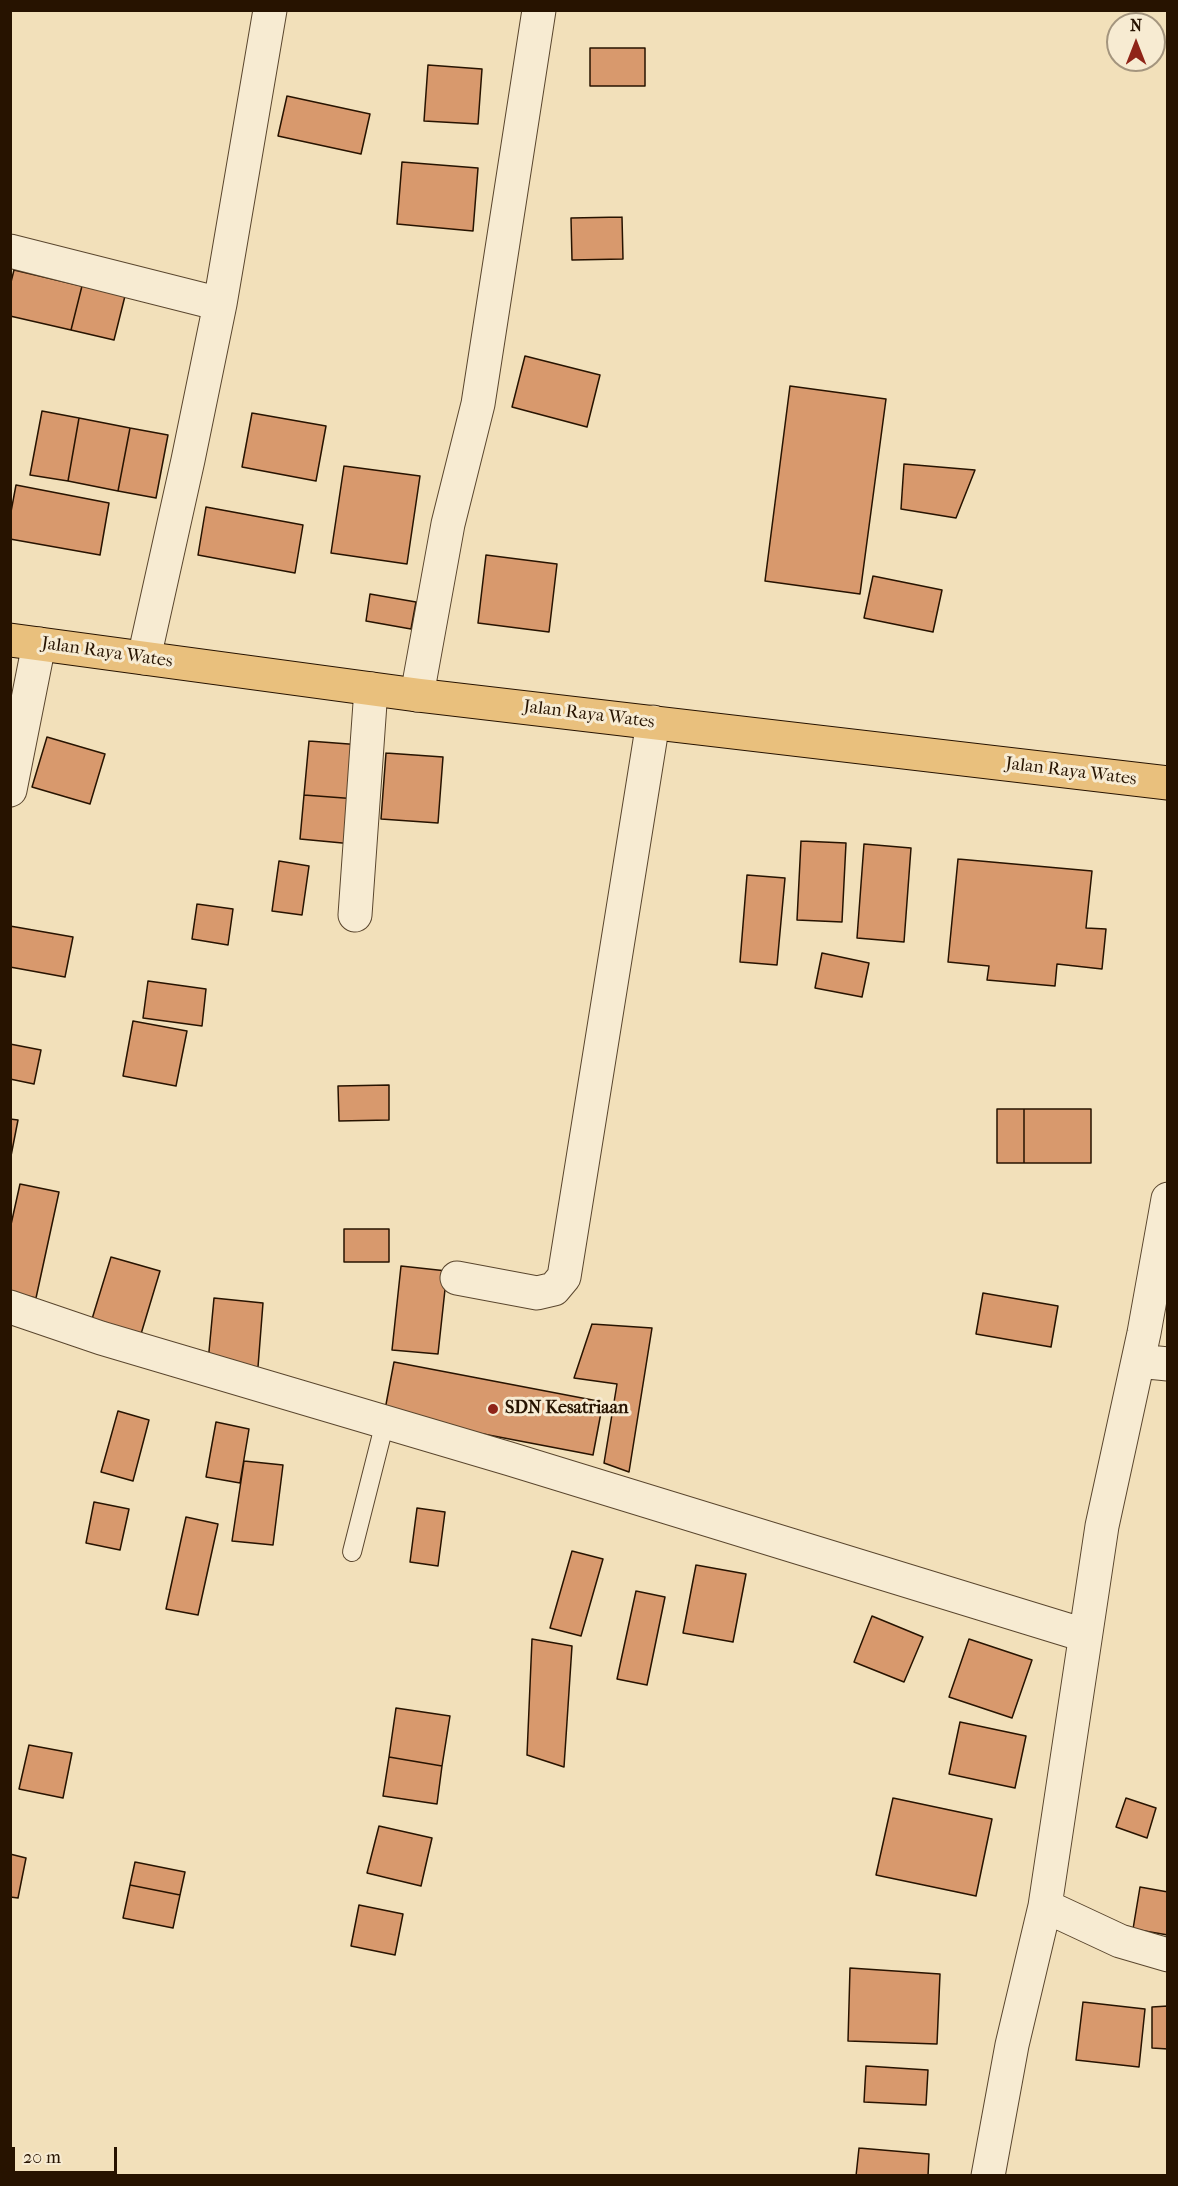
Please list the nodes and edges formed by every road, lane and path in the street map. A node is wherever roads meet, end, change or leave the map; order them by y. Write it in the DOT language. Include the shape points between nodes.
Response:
graph roads {
  1 [pos="270,10"];
  2 [pos="539,10"];
  3 [pos="10,251"];
  4 [pos="220,304"];
  5 [pos="25,642"];
  6 [pos="144,658"];
  7 [pos="371,689"];
  8 [pos="417,694"];
  9 [pos="653,723"];
  10 [pos="1167,783"];
  11 [pos="10,790"];
  12 [pos="355,915"];
  13 [pos="1167,1199"];
  14 [pos="458,1278"];
  15 [pos="10,1307"];
  16 [pos="1153,1363"];
  17 [pos="385,1422"];
  18 [pos="352,1552"];
  19 [pos="1084,1635"];
  20 [pos="1045,1906"];
  21 [pos="1167,1955"];
  22 [pos="988,2175"];
  1 -- 4 [label="street"];
  2 -- 8 [label="street" via="478,404 448,524"];
  3 -- 4 [label="street"];
  4 -- 6 [label="street"];
  5 -- 6 [label="highway, Jalan Raya Wates"];
  5 -- 11 [label="street"];
  6 -- 7 [label="highway, Jalan Raya Wates"];
  7 -- 8 [label="highway, Jalan Raya Wates"];
  7 -- 12 [label="street"];
  8 -- 9 [label="highway, Jalan Raya Wates"];
  9 -- 10 [label="highway, Jalan Raya Wates"];
  9 -- 14 [label="street" via="564,1277 555,1290 537,1293"];
  13 -- 16 [label="street"];
  15 -- 17 [label="street"];
  16 -- 19 [label="street" via="1102,1526"];
  17 -- 18 [label="lane"];
  17 -- 19 [label="street"];
  19 -- 20 [label="street"];
  20 -- 21 [label="street" via="1120,1941"];
  20 -- 22 [label="street" via="1012,2045"];
}
